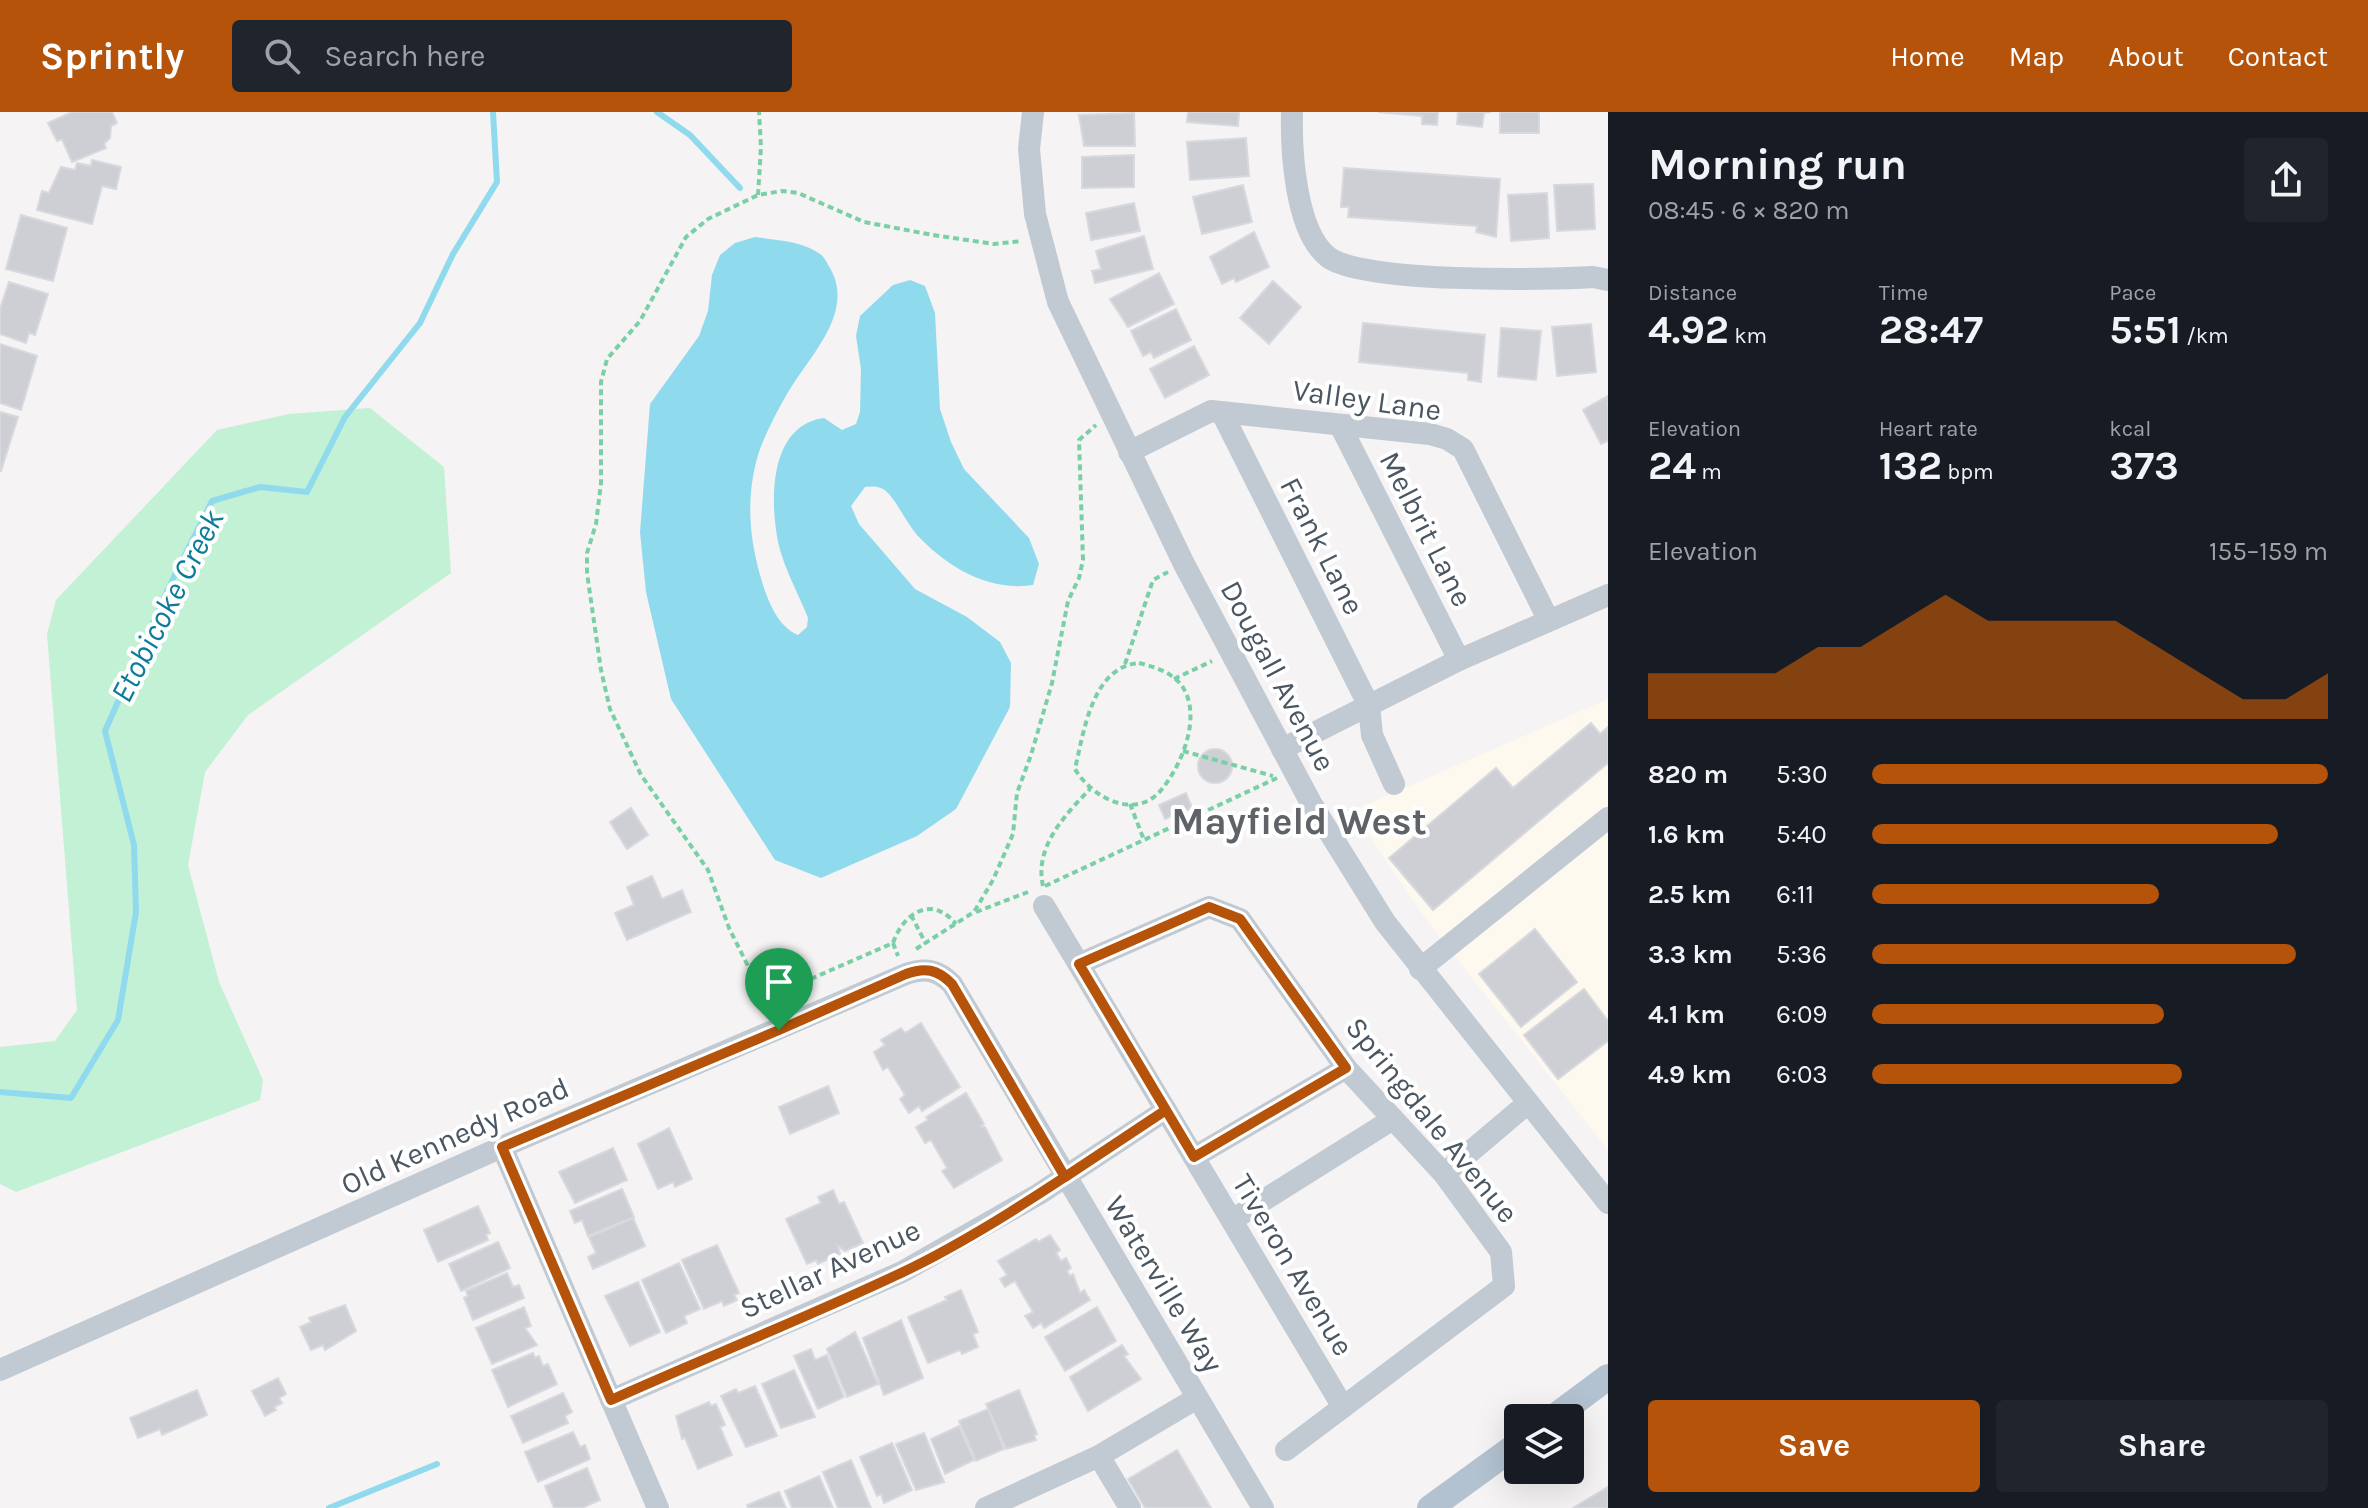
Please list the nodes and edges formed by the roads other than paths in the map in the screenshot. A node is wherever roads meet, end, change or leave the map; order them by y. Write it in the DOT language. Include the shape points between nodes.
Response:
graph roads {
  1 [pos="1033,112"];
  2 [pos="1292,112"];
  3 [pos="1608,280"];
  4 [pos="1222,413"];
  5 [pos="1340,425"];
  6 [pos="1129,452"];
  7 [pos="1608,595"];
  8 [pos="1548,619"];
  9 [pos="1459,660"];
  10 [pos="1369,706"];
  11 [pos="1282,749"];
  12 [pos="1394,784"];
  13 [pos="1608,818"];
  14 [pos="1037,899"];
  15 [pos="1079,964"];
  16 [pos="1420,969"];
  17 [pos="937,971"];
  18 [pos="1346,1068"];
  19 [pos="1528,1103"];
  20 [pos="1166,1110"];
  21 [pos="1393,1119"];
  22 [pos="502,1147"];
  23 [pos="1194,1157"];
  24 [pos="1444,1174"];
  25 [pos="1065,1177"];
  26 [pos="1608,1203"];
  27 [pos="1232,1220"];
  28 [pos="0,1370"];
  29 [pos="1608,1377"];
  30 [pos="1197,1398"];
  31 [pos="611,1400"];
  32 [pos="1572,1404"];
  33 [pos="1343,1407"];
  34 [pos="1286,1450"];
  35 [pos="1504,1454"];
  36 [pos="1099,1456"];
  37 [pos="658,1508"];
  38 [pos="986,1508"];
  39 [pos="1130,1508"];
  40 [pos="1263,1508"];
  41 [pos="1430,1508"];
  1 -- 6 [label="street, Dougall Avenue" via="1029,149 1040,239 1058,302"];
  2 -- 3 [label="street" via="1294,171 1302,207 1319,247 1335,261 1492,280"];
  4 -- 5 [label="street, Valley Lane"];
  4 -- 6 [label="street, Valley Lane" via="1211,411"];
  4 -- 10 [label="street, Frank Lane"];
  5 -- 8 [label="street, Valley Lane" via="1430,434 1463,449"];
  5 -- 9 [label="street, Melbrit Lane"];
  6 -- 11 [label="street, Dougall Avenue"];
  7 -- 8 [label="street"];
  8 -- 9 [label="street"];
  9 -- 10 [label="street"];
  10 -- 11 [label="street"];
  10 -- 12 [label="street, Frank Lane" via="1372,735"];
  11 -- 16 [label="street, Dougall Avenue" via="1385,922"];
  13 -- 16 [label="street"];
  14 -- 15 [label="street, Tiveron Avenue"];
  15 -- 18 [label="street, Springdale Avenue" via="1209,907 1230,915 1240,919"];
  15 -- 20 [label="street, Tiveron Avenue"];
  16 -- 19 [label="street, Dougall Avenue"];
  17 -- 22 [label="street, Old Kennedy Road" via="906,974"];
  17 -- 25 [label="street, Waterville Way" via="952,984"];
  18 -- 21 [label="street, Springdale Avenue"];
  18 -- 23 [label="street"];
  19 -- 24 [label="street"];
  19 -- 26 [label="street, Dougall Avenue"];
  20 -- 23 [label="street, Tiveron Avenue"];
  20 -- 25 [label="street, Stellar Avenue"];
  21 -- 24 [label="street, Springdale Avenue"];
  21 -- 27 [label="street"];
  22 -- 28 [label="street, Old Kennedy Road"];
  22 -- 31 [label="street"];
  23 -- 27 [label="street, Tiveron Avenue"];
  24 -- 33 [label="street, Springdale Avenue" via="1501,1252 1504,1286"];
  25 -- 30 [label="street, Waterville Way"];
  25 -- 31 [label="street, Stellar Avenue" via="902,1272"];
  27 -- 33 [label="street, Tiveron Avenue"];
  29 -- 32 [label="main road"];
  30 -- 36 [label="street"];
  30 -- 40 [label="street, Waterville Way"];
  31 -- 37 [label="street"];
  33 -- 34 [label="street, Springdale Avenue"];
  35 -- 41 [label="main road"];
  36 -- 38 [label="street"];
  36 -- 39 [label="street"];
}
